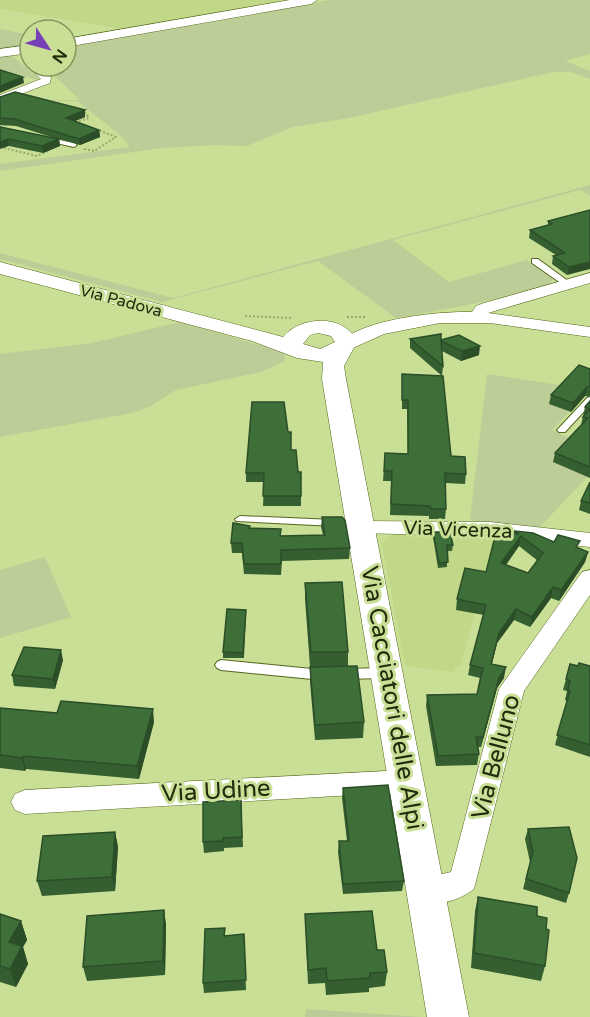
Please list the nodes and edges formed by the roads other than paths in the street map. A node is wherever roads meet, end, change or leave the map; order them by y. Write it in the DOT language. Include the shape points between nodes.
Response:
graph roads {
  1 [pos="311,0"];
  2 [pos="78,42"];
  3 [pos="15,51"];
  4 [pos="18,51"];
  5 [pos="0,53"];
  6 [pos="18,54"];
  7 [pos="45,78"];
  8 [pos="10,95"];
  9 [pos="37,137"];
  10 [pos="72,144"];
  11 [pos="535,261"];
  12 [pos="0,268"];
  13 [pos="590,278"];
  14 [pos="568,284"];
  15 [pos="478,315"];
  16 [pos="590,332"];
  17 [pos="301,338"];
  18 [pos="339,345"];
  19 [pos="590,400"];
  20 [pos="562,430"];
  21 [pos="240,519"];
  22 [pos="361,525"];
  23 [pos="590,540"];
  24 [pos="590,578"];
  25 [pos="221,665"];
  26 [pos="387,673"];
  27 [pos="406,781"];
  28 [pos="25,802"];
  29 [pos="426,890"];
  30 [pos="448,1017"];
  1 -- 2 [label="street"];
  3 -- 4 [label="street"];
  3 -- 5 [label="street"];
  3 -- 6 [label="street"];
  7 -- 8 [label="street"];
  9 -- 10 [label="lane"];
  11 -- 14 [label="lane"];
  12 -- 17 [label="street, Via Padova"];
  13 -- 14 [label="street"];
  14 -- 15 [label="street" via="486,307"];
  15 -- 16 [label="street"];
  15 -- 18 [label="street" via="431,317"];
  17 -- 18 [label="street" via="318,327"];
  17 -- 18 [label="street" via="323,364"];
  18 -- 22 [label="street, Via Cacciatori delle Alpi"];
  19 -- 20 [label="lane"];
  21 -- 22 [label="lane"];
  22 -- 23 [label="street, Via Vicenza" via="490,529"];
  22 -- 26 [label="street, Via Cacciatori delle Alpi"];
  24 -- 29 [label="street, Via Belluno" via="513,689 464,880 452,888"];
  25 -- 26 [label="lane" via="311,675"];
  26 -- 27 [label="street, Via Cacciatori delle Alpi"];
  27 -- 28 [label="street, Via Udine"];
  27 -- 29 [label="street, Via Cacciatori delle Alpi"];
  29 -- 30 [label="street, Via Cacciatori delle Alpi"];
}
